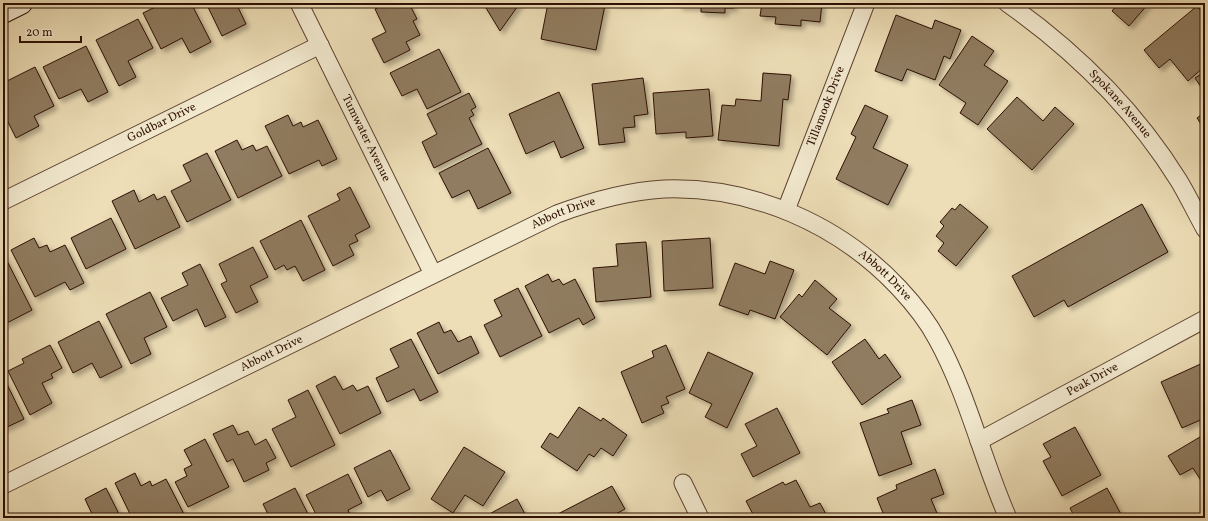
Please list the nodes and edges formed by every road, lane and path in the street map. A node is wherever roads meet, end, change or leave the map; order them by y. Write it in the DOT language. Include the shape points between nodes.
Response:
graph roads {
  1 [pos="21,3"];
  2 [pos="299,3"];
  3 [pos="866,3"];
  4 [pos="1007,3"];
  5 [pos="3,12"];
  6 [pos="320,45"];
  7 [pos="3,201"];
  8 [pos="786,210"];
  9 [pos="1205,229"];
  10 [pos="433,274"];
  11 [pos="1205,319"];
  12 [pos="979,441"];
  13 [pos="683,483"];
  14 [pos="3,485"];
  15 [pos="700,518"];
  16 [pos="1008,518"];
  1 -- 5 [label="main road"];
  2 -- 6 [label="street, Tumwater Avenue"];
  3 -- 8 [label="street, Tillamook Drive"];
  4 -- 9 [label="street, Spokane Avenue" via="1034,21 1073,54 1117,98 1174,175"];
  6 -- 7 [label="street, Goldbar Drive"];
  6 -- 10 [label="street, Tumwater Avenue"];
  8 -- 10 [label="street, Abbott Drive" via="743,197 701,190 628,193 591,201 557,214"];
  8 -- 12 [label="street, Abbott Drive" via="824,228 855,248 883,272 912,303 936,337 953,370"];
  10 -- 14 [label="street, Abbott Drive"];
  11 -- 12 [label="street, Peak Drive"];
  12 -- 16 [label="street, Abbott Drive"];
  13 -- 15 [label="street"];
}
